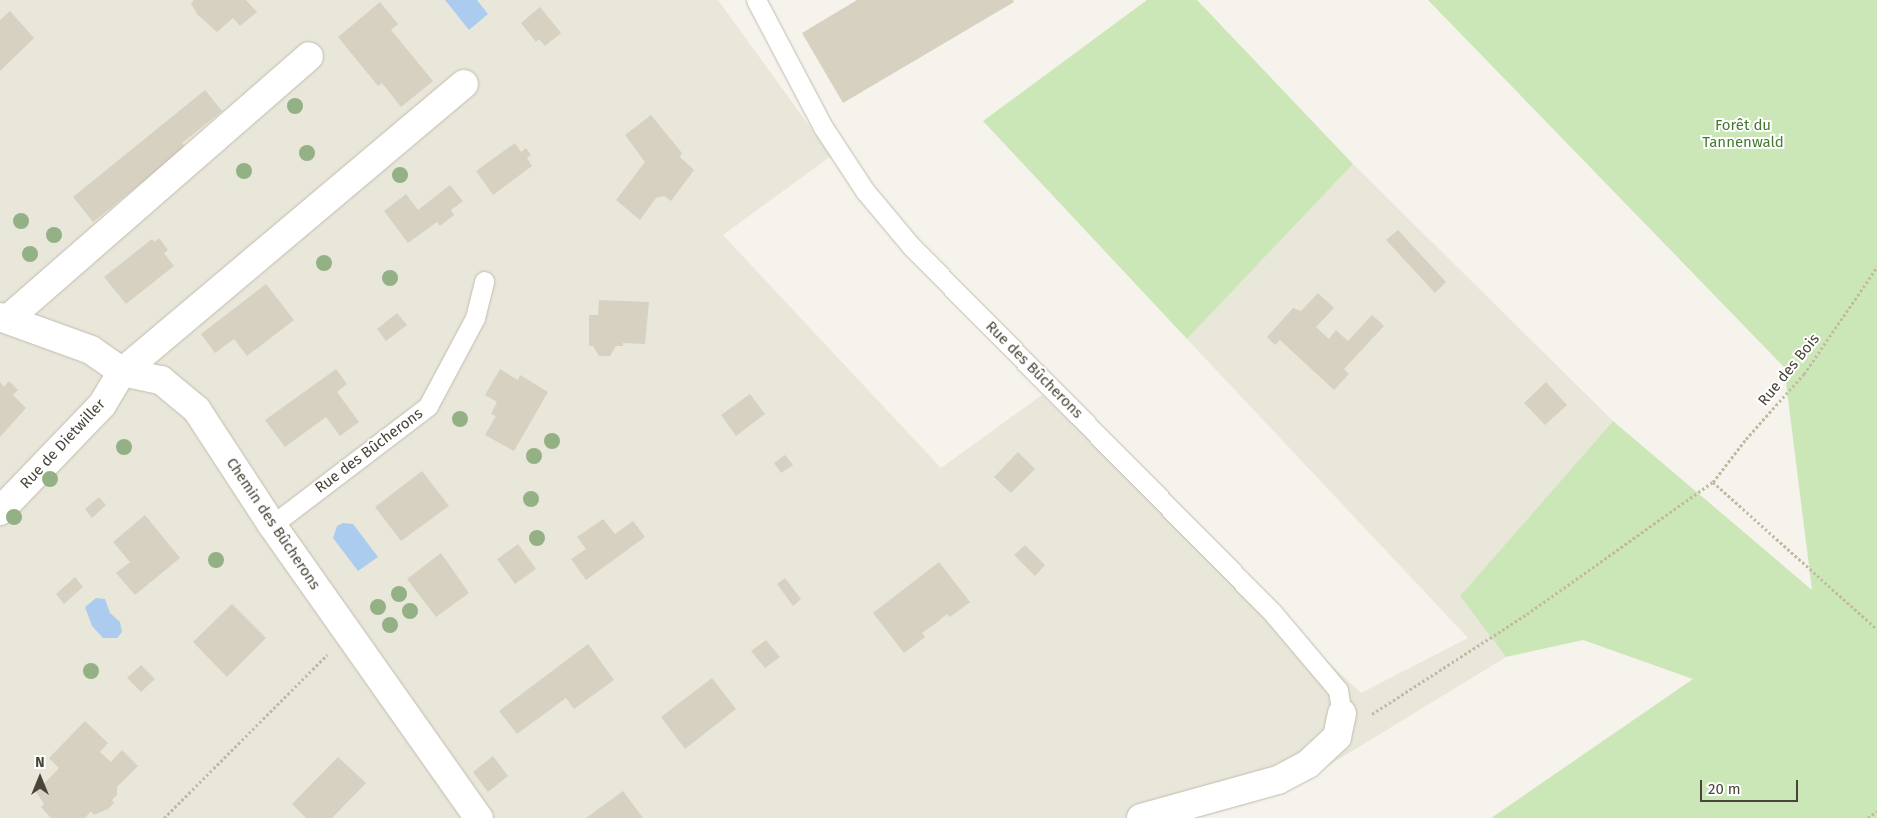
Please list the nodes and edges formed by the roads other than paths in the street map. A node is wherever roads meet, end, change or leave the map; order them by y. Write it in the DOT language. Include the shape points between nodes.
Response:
graph roads {
  1 [pos="756,0"];
  2 [pos="309,56"];
  3 [pos="464,84"];
  4 [pos="484,281"];
  5 [pos="4,318"];
  6 [pos="122,372"];
  7 [pos="0,511"];
  8 [pos="272,524"];
  9 [pos="1342,714"];
  10 [pos="479,818"];
  11 [pos="1141,818"];
  1 -- 9 [label="lane, Rue des Bûcherons" via="823,126 871,198 911,246 1272,612 1338,690"];
  2 -- 5 [label="street"];
  3 -- 6 [label="street, Rue de Dietwiller"];
  4 -- 8 [label="lane, Rue des Bûcherons" via="475,318 428,406"];
  5 -- 6 [label="street, Chemin des Bûcherons" via="91,350"];
  6 -- 7 [label="street, Rue de Dietwiller" via="102,405"];
  6 -- 8 [label="street, Chemin des Bûcherons" via="161,380 196,410"];
  8 -- 10 [label="street, Chemin des Bûcherons"];
  9 -- 11 [label="street" via="1337,737 1308,764 1278,780"];
}
